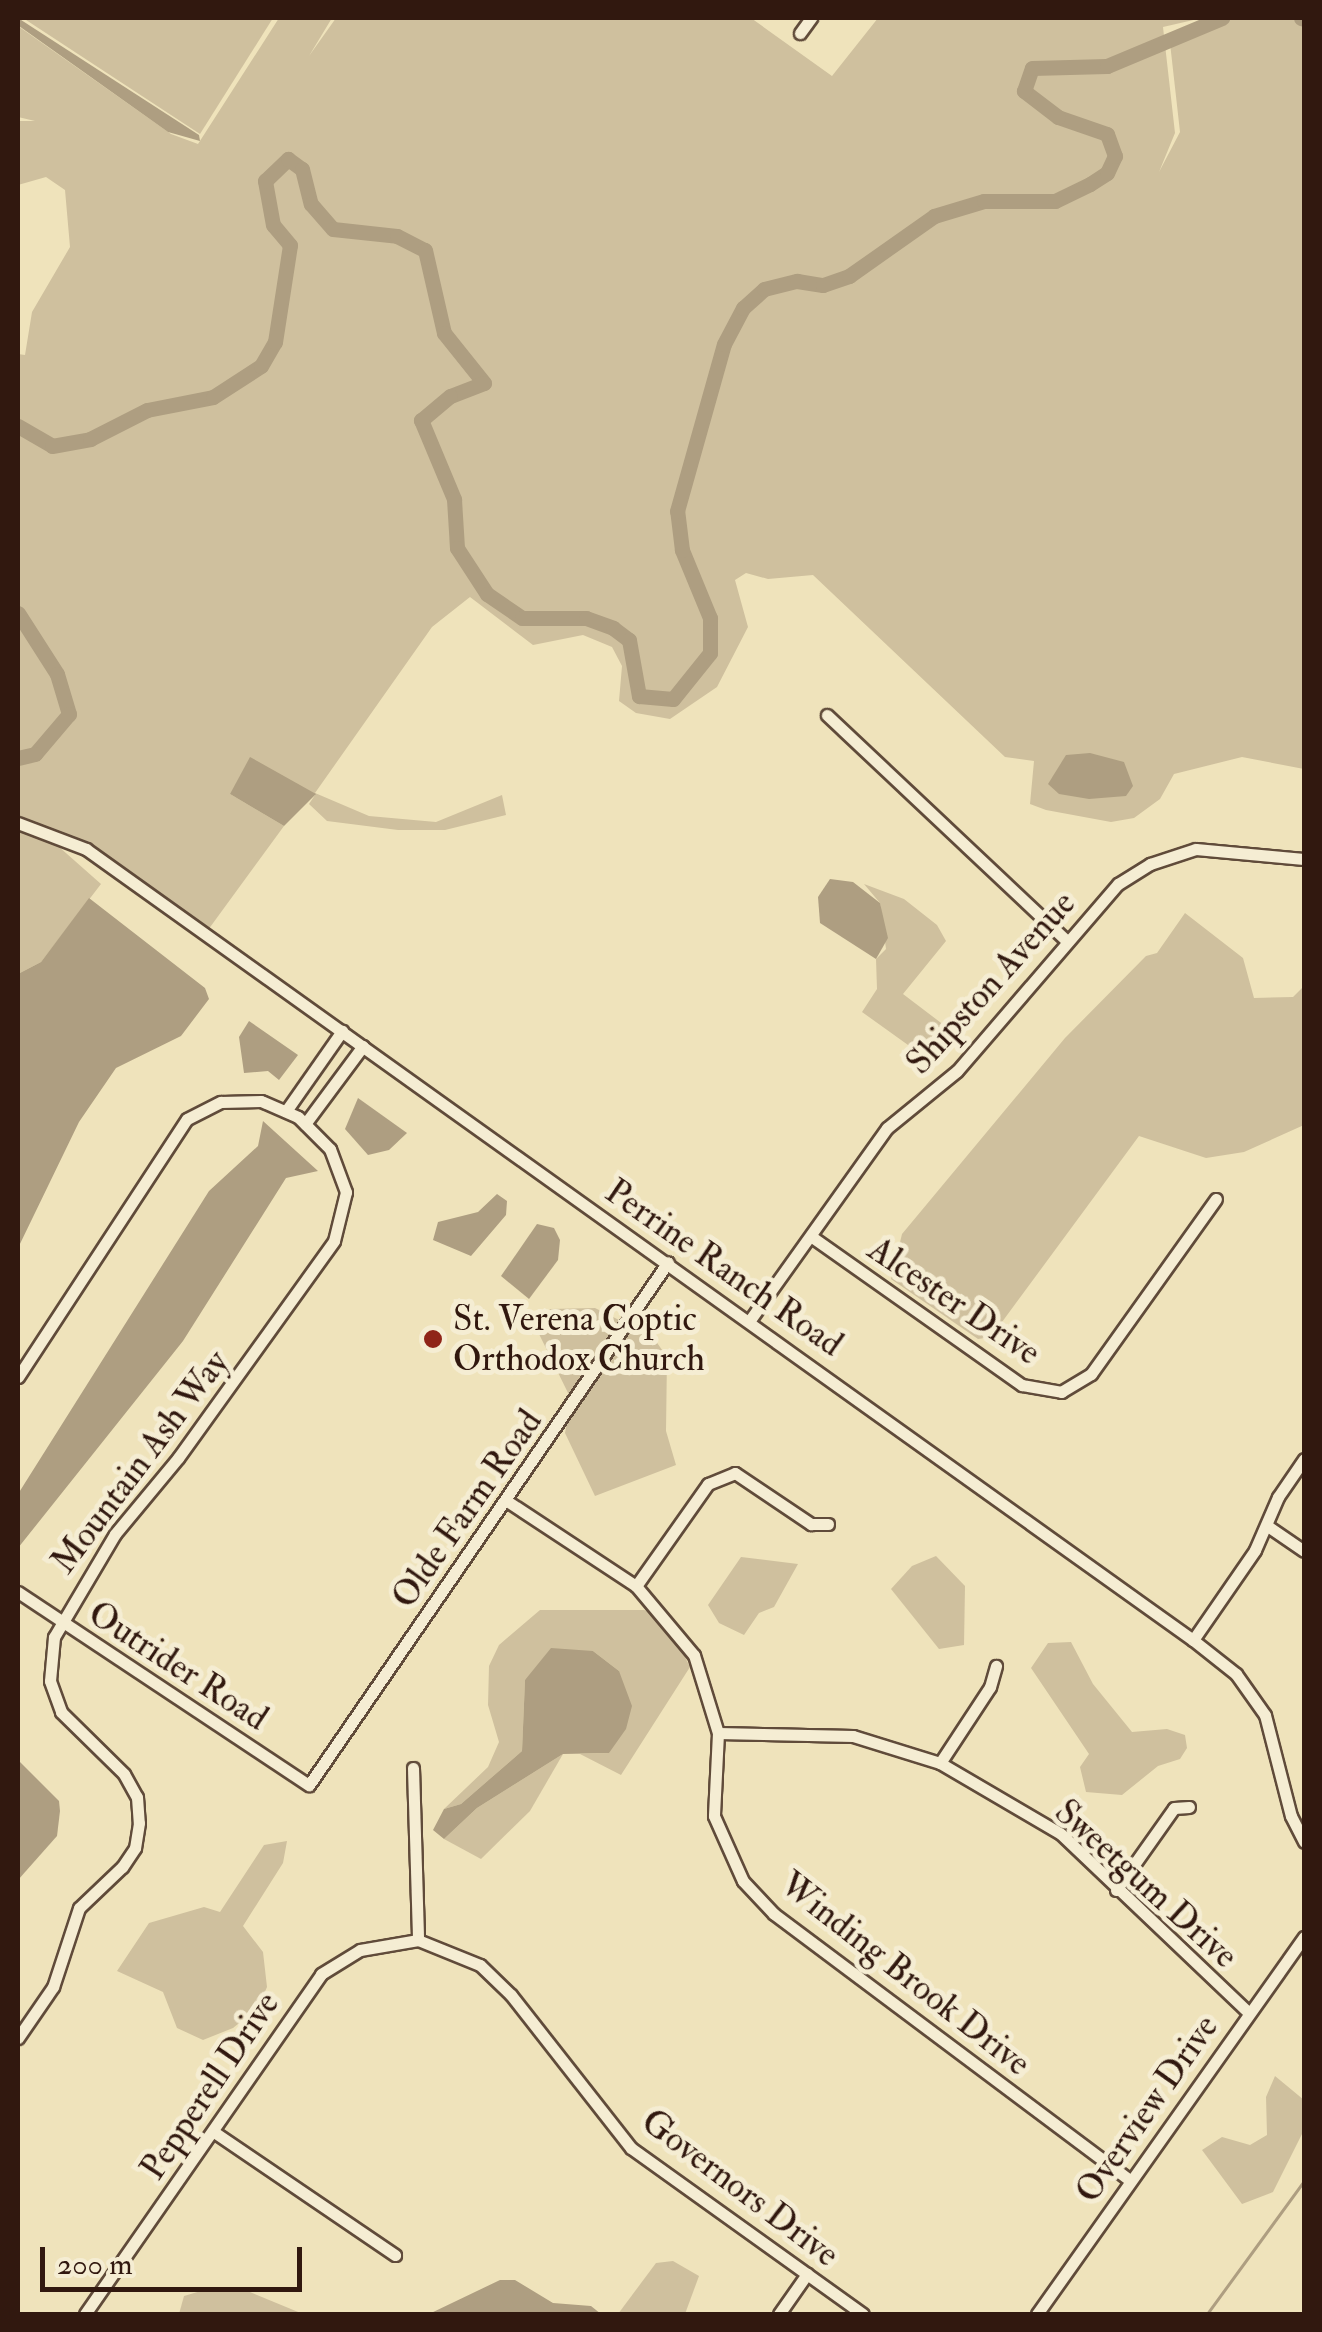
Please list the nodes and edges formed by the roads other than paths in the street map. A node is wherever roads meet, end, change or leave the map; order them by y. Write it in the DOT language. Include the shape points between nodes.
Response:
graph roads {
  1 [pos="811,18"];
  2 [pos="800,32"];
  3 [pos="827,715"];
  4 [pos="18,824"];
  5 [pos="1304,859"];
  6 [pos="1065,939"];
  7 [pos="342,1032"];
  8 [pos="363,1046"];
  9 [pos="296,1117"];
  10 [pos="1216,1200"];
  11 [pos="812,1237"];
  12 [pos="668,1262"];
  13 [pos="750,1320"];
  14 [pos="18,1378"];
  15 [pos="1304,1459"];
  16 [pos="508,1501"];
  17 [pos="828,1524"];
  18 [pos="1269,1527"];
  19 [pos="1304,1551"];
  20 [pos="636,1586"];
  21 [pos="18,1592"];
  22 [pos="60,1620"];
  23 [pos="1194,1640"];
  24 [pos="996,1666"];
  25 [pos="718,1733"];
  26 [pos="940,1763"];
  27 [pos="413,1768"];
  28 [pos="309,1784"];
  29 [pos="1189,1808"];
  30 [pos="1304,1842"];
  31 [pos="1116,1890"];
  32 [pos="1304,1937"];
  33 [pos="418,1940"];
  34 [pos="1249,2013"];
  35 [pos="18,2038"];
  36 [pos="214,2132"];
  37 [pos="1130,2180"];
  38 [pos="396,2254"];
  39 [pos="807,2274"];
  40 [pos="84,2314"];
  41 [pos="778,2314"];
  42 [pos="863,2314"];
  43 [pos="1037,2314"];
  1 -- 2 [label="street"];
  3 -- 6 [label="street"];
  4 -- 7 [label="street, Perrine Ranch Road" via="86,849"];
  5 -- 6 [label="street, Shipston Avenue" via="1196,849 1150,864 1118,884"];
  6 -- 11 [label="street, Shipston Avenue" via="957,1071 887,1128"];
  7 -- 8 [label="street, Perrine Ranch Road"];
  7 -- 9 [label="street"];
  8 -- 9 [label="street"];
  8 -- 12 [label="street, Perrine Ranch Road"];
  9 -- 14 [label="street" via="230,1100 180,1126"];
  9 -- 22 [label="street, Mountain Ash Way" via="330,1149 342,1174 345,1211 336,1238 178,1458 115,1534"];
  10 -- 11 [label="street, Alcester Drive" via="1091,1374 1061,1392 1022,1385"];
  11 -- 13 [label="street, Shipston Avenue"];
  12 -- 13 [label="street, Perrine Ranch Road"];
  12 -- 16 [label="street, Olde Farm Road"];
  13 -- 23 [label="street, Perrine Ranch Road"];
  15 -- 18 [label="street" via="1278,1497"];
  16 -- 20 [label="street, Winding Brook Drive"];
  16 -- 28 [label="street, Olde Farm Road"];
  17 -- 20 [label="street" via="811,1524 735,1473 708,1484"];
  18 -- 19 [label="street"];
  18 -- 23 [label="street"];
  20 -- 25 [label="street, Winding Brook Drive" via="694,1654"];
  21 -- 22 [label="street, Outrider Road"];
  22 -- 28 [label="street, Outrider Road"];
  22 -- 35 [label="street, Mountain Ash Way" via="50,1680 61,1712 124,1774 138,1797 139,1823 135,1848 122,1867 78,1908 53,1987"];
  23 -- 30 [label="street, Perrine Ranch Road" via="1236,1674 1264,1715"];
  24 -- 26 [label="street" via="990,1687"];
  25 -- 26 [label="street, Sweetgum Drive" via="853,1736"];
  25 -- 37 [label="street, Winding Brook Drive" via="714,1816 743,1881 774,1914"];
  26 -- 31 [label="street, Sweetgum Drive" via="1060,1834"];
  27 -- 33 [label="street"];
  29 -- 31 [label="street" via="1174,1808"];
  31 -- 34 [label="street, Sweetgum Drive"];
  32 -- 34 [label="street, Overview Drive"];
  33 -- 36 [label="street, Pepperell Drive" via="360,1950 321,1974"];
  33 -- 39 [label="street, Governors Drive" via="480,1965 512,1995 631,2148"];
  34 -- 37 [label="street, Overview Drive"];
  36 -- 38 [label="street"];
  36 -- 40 [label="street, Pepperell Drive"];
  37 -- 43 [label="street, Overview Drive"];
  39 -- 41 [label="street"];
  39 -- 42 [label="street, Governors Drive"];
}
